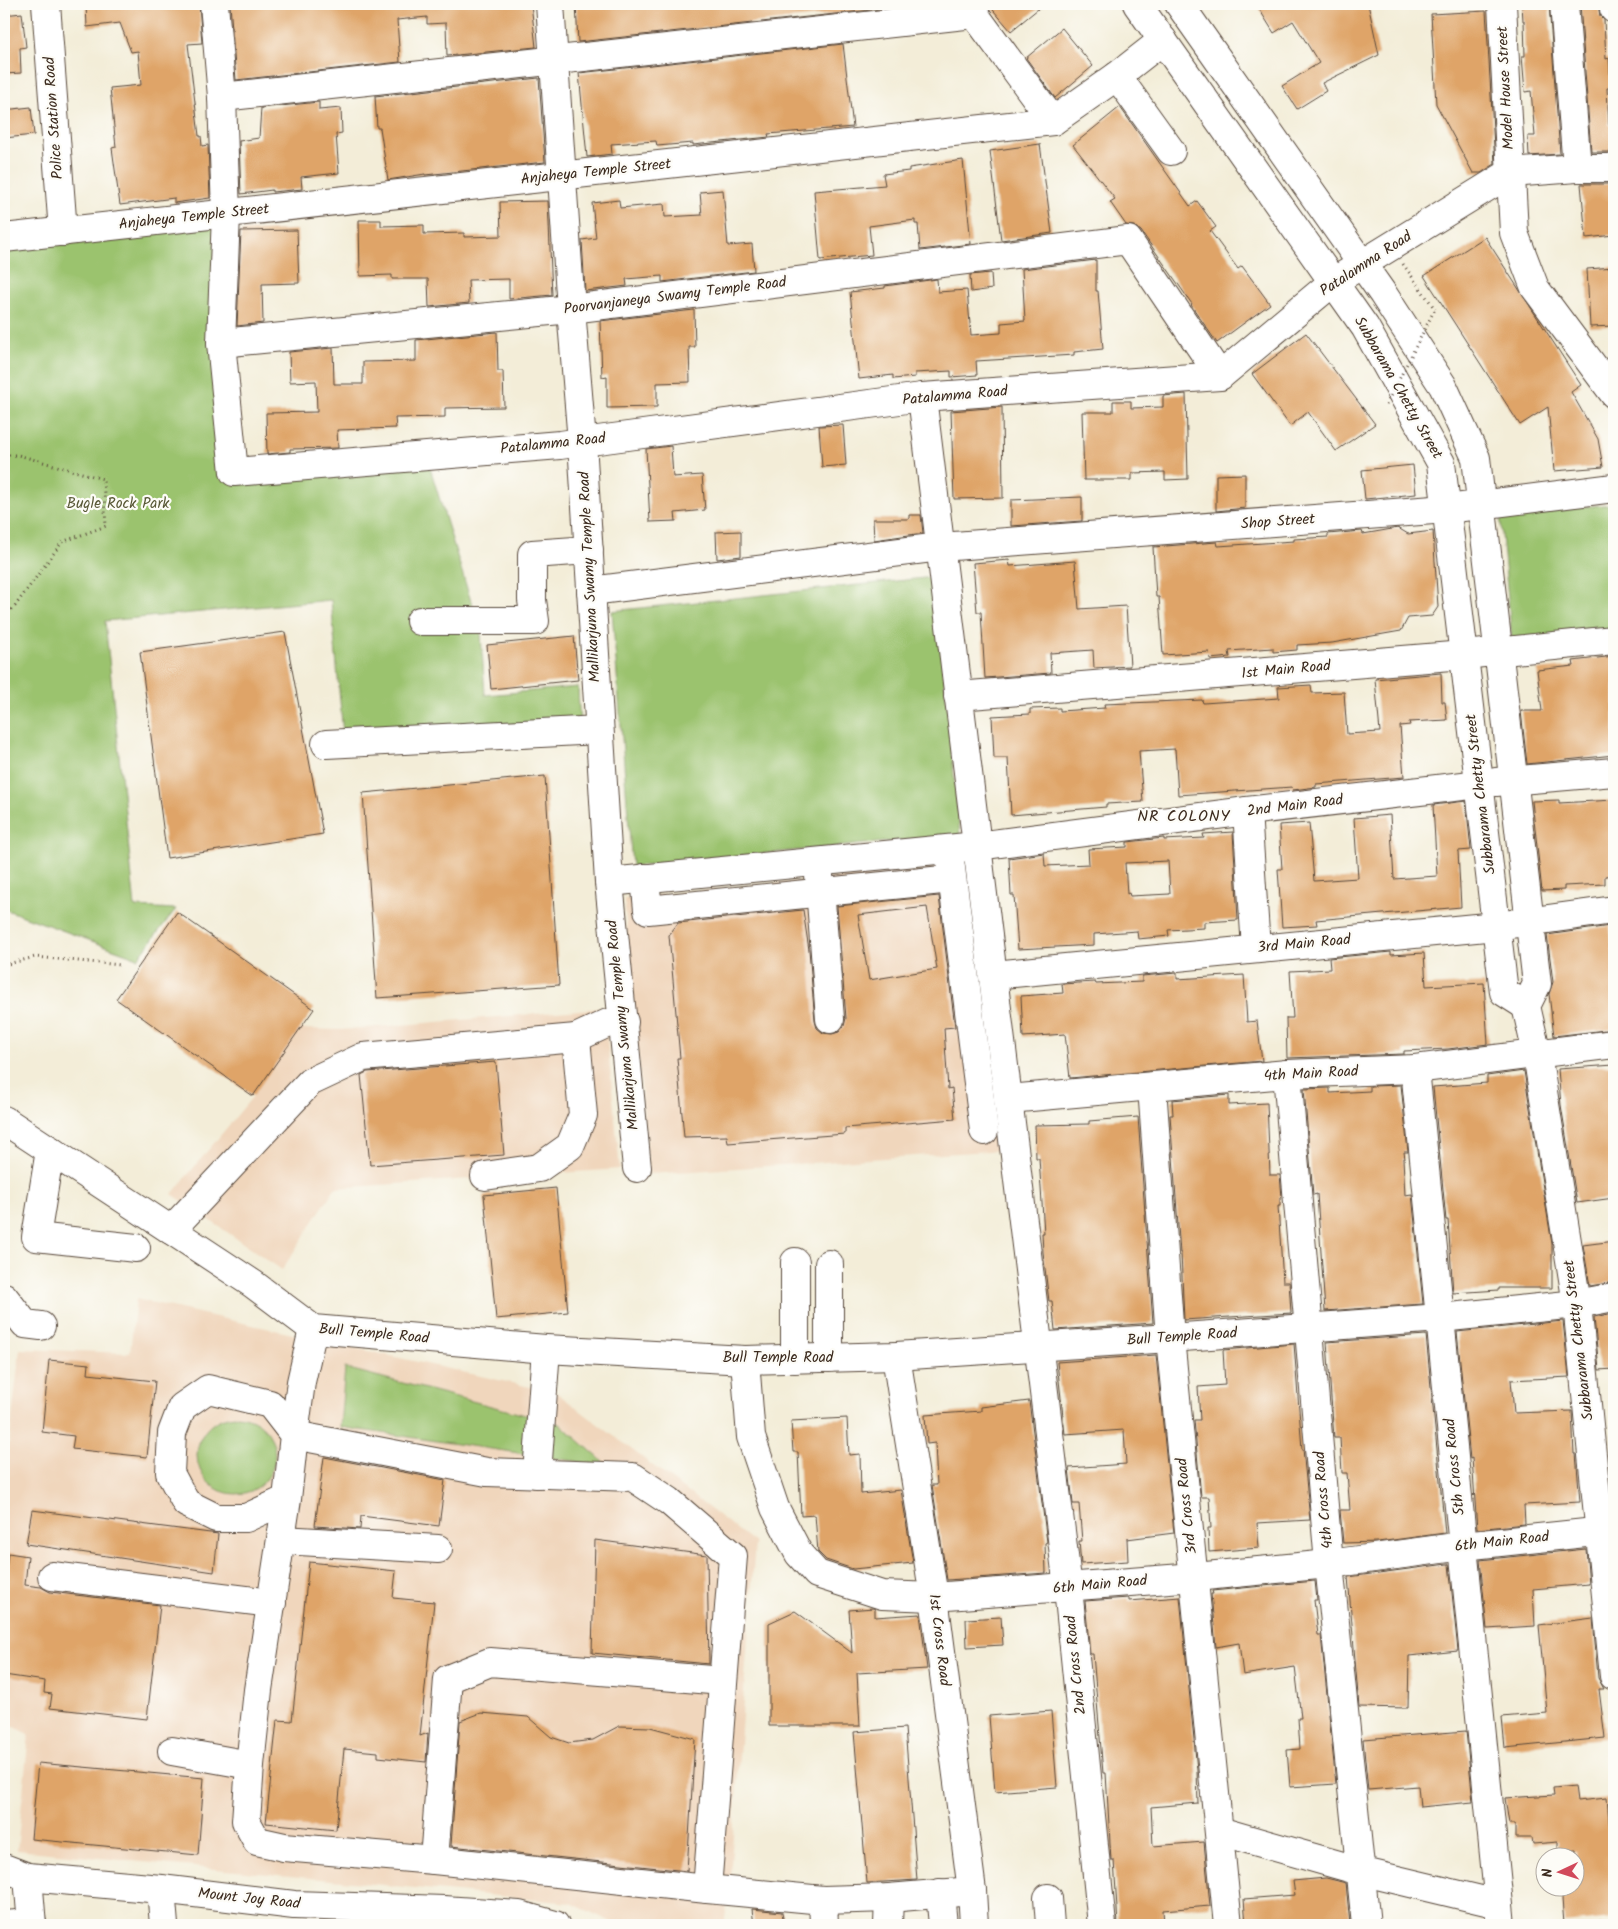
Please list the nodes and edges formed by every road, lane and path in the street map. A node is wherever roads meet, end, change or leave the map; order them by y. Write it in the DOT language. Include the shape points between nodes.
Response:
graph roads {
  1 [pos="46,4"];
  2 [pos="214,4"];
  3 [pos="550,4"];
  4 [pos="1137,4"];
  5 [pos="1179,4"];
  6 [pos="1502,4"];
  7 [pos="1564,4"];
  8 [pos="1614,4"];
  9 [pos="970,9"];
  10 [pos="1614,10"];
  11 [pos="1163,40"];
  12 [pos="554,60"];
  13 [pos="1117,76"];
  14 [pos="222,97"];
  15 [pos="1053,121"];
  16 [pos="1172,151"];
  17 [pos="1577,168"];
  18 [pos="1614,168"];
  19 [pos="1510,173"];
  20 [pos="562,176"];
  21 [pos="226,214"];
  22 [pos="63,232"];
  23 [pos="4,238"];
  24 [pos="1362,263"];
  25 [pos="1403,264"];
  26 [pos="1333,282"];
  27 [pos="571,309"];
  28 [pos="221,343"];
  29 [pos="1220,376"];
  30 [pos="1614,394"];
  31 [pos="922,397"];
  32 [pos="1386,405"];
  33 [pos="582,442"];
  34 [pos="4,455"];
  35 [pos="1614,488"];
  36 [pos="1482,504"];
  37 [pos="1447,509"];
  38 [pos="940,548"];
  39 [pos="589,550"];
  40 [pos="591,592"];
  41 [pos="4,615"];
  42 [pos="420,621"];
  43 [pos="1614,640"];
  44 [pos="1499,652"];
  45 [pos="1464,655"];
  46 [pos="958,696"];
  47 [pos="600,730"];
  48 [pos="326,744"];
  49 [pos="1614,772"];
  50 [pos="1514,780"];
  51 [pos="1480,784"];
  52 [pos="1247,811"];
  53 [pos="977,846"];
  54 [pos="948,848"];
  55 [pos="818,861"];
  56 [pos="645,878"];
  57 [pos="952,879"];
  58 [pos="608,882"];
  59 [pos="820,892"];
  60 [pos="1614,910"];
  61 [pos="1530,921"];
  62 [pos="1496,926"];
  63 [pos="1256,949"];
  64 [pos="4,965"];
  65 [pos="121,965"];
  66 [pos="993,975"];
  67 [pos="1526,1006"];
  68 [pos="830,1019"];
  69 [pos="624,1022"];
  70 [pos="576,1038"];
  71 [pos="1614,1044"];
  72 [pos="1537,1054"];
  73 [pos="1414,1069"];
  74 [pos="1287,1074"];
  75 [pos="1152,1087"];
  76 [pos="1008,1099"];
  77 [pos="4,1120"];
  78 [pos="984,1131"];
  79 [pos="50,1150"];
  80 [pos="637,1168"];
  81 [pos="485,1176"];
  82 [pos="171,1230"];
  83 [pos="136,1248"];
  84 [pos="795,1262"];
  85 [pos="829,1264"];
  86 [pos="4,1297"];
  87 [pos="1614,1297"];
  88 [pos="1577,1304"];
  89 [pos="1440,1318"];
  90 [pos="41,1326"];
  91 [pos="1310,1327"];
  92 [pos="313,1329"];
  93 [pos="1170,1338"];
  94 [pos="1039,1346"];
  95 [pos="546,1349"];
  96 [pos="896,1356"];
  97 [pos="829,1358"];
  98 [pos="795,1359"];
  99 [pos="745,1360"];
  100 [pos="294,1435"];
  101 [pos="536,1474"];
  102 [pos="287,1498"];
  103 [pos="1607,1531"];
  104 [pos="282,1540"];
  105 [pos="1463,1546"];
  106 [pos="438,1550"];
  107 [pos="1329,1564"];
  108 [pos="52,1576"];
  109 [pos="1195,1577"];
  110 [pos="1068,1588"];
  111 [pos="934,1597"];
  112 [pos="272,1603"];
  113 [pos="1614,1676"];
  114 [pos="723,1681"];
  115 [pos="172,1750"];
  116 [pos="250,1765"];
  117 [pos="1220,1831"];
  118 [pos="434,1860"];
  119 [pos="1360,1870"];
  120 [pos="16,1872"];
  121 [pos="162,1889"];
  122 [pos="707,1889"];
  123 [pos="972,1891"];
  124 [pos="940,1893"];
  125 [pos="888,1898"];
  126 [pos="1048,1898"];
  127 [pos="823,1912"];
  128 [pos="295,1915"];
  129 [pos="1500,1915"];
  130 [pos="445,1917"];
  131 [pos="32,1924"];
  132 [pos="4,1925"];
  133 [pos="164,1925"];
  134 [pos="554,1925"];
  135 [pos="888,1925"];
  136 [pos="943,1925"];
  137 [pos="974,1925"];
  138 [pos="1050,1925"];
  139 [pos="1102,1925"];
  140 [pos="1228,1925"];
  141 [pos="1366,1925"];
  1 -- 22 [label="street, Police Station Road"];
  2 -- 14 [label="street"];
  3 -- 12 [label="street, Mallikarjuna Swamy Temple Road"];
  4 -- 11 [label="street, Subbarama Chetty Street"];
  5 -- 24 [label="street"];
  6 -- 19 [label="street, Model House Street"];
  7 -- 17 [label="street"];
  8 -- 10 [label="street"];
  9 -- 12 [label="street"];
  9 -- 15 [label="street"];
  11 -- 13 [label="street, Anjaheya Temple Street"];
  11 -- 26 [label="street, Subbarama Chetty Street"];
  12 -- 14 [label="street"];
  12 -- 20 [label="street, Mallikarjuna Swamy Temple Road"];
  13 -- 15 [label="street, Anjaheya Temple Street"];
  13 -- 16 [label="street"];
  14 -- 21 [label="street"];
  15 -- 20 [label="street, Anjaheya Temple Street"];
  17 -- 18 [label="street, Patalamma Road"];
  17 -- 19 [label="street, Patalamma Road"];
  19 -- 24 [label="street, Patalamma Road"];
  19 -- 30 [label="street, Model House Street" via="1514,233 1535,288"];
  20 -- 21 [label="street, Anjaheya Temple Street"];
  20 -- 27 [label="street, Mallikarjuna Swamy Temple Road"];
  21 -- 22 [label="street, Anjaheya Temple Street"];
  21 -- 28 [label="street"];
  22 -- 23 [label="street, Anjaheya Temple Street"];
  24 -- 26 [label="street, Patalamma Road"];
  24 -- 36 [label="street" via="1443,386 1476,458"];
  25 -- 32 [label="path, bridge" via="1435,310"];
  26 -- 29 [label="street, Patalamma Road"];
  26 -- 37 [label="street, Subbarama Chetty Street" via="1365,327 1441,463"];
  27 -- 28 [label="street, Poorvanjaneya Swamy Temple Road"];
  27 -- 29 [label="street, Poorvanjaneya Swamy Temple Road" via="1128,240"];
  27 -- 33 [label="street, Mallikarjuna Swamy Temple Road"];
  28 -- 33 [label="street, Patalamma Road" via="234,472"];
  29 -- 31 [label="street, Patalamma Road"];
  31 -- 33 [label="street, Patalamma Road"];
  31 -- 38 [label="street, 2nd Cross Road"];
  33 -- 39 [label="street, Mallikarjuna Swamy Temple Road"];
  34 -- 41 [label="path" via="18,455 103,479 106,526 62,542 15,606"];
  35 -- 36 [label="street, Shop Street"];
  36 -- 37 [label="street, Shop Street"];
  36 -- 44 [label="street"];
  37 -- 38 [label="street, Shop Street"];
  37 -- 45 [label="street, Subbarama Chetty Street"];
  38 -- 40 [label="street, Shop Street"];
  38 -- 46 [label="street, 2nd Cross Road"];
  39 -- 40 [label="street, Mallikarjuna Swamy Temple Road"];
  39 -- 42 [label="street" via="532,554 535,621"];
  40 -- 47 [label="street, Mallikarjuna Swamy Temple Road"];
  43 -- 44 [label="street, 1st Main Road"];
  44 -- 45 [label="street, 1st Main Road"];
  44 -- 50 [label="street"];
  45 -- 46 [label="street, 1st Main Road"];
  45 -- 51 [label="street, Subbarama Chetty Street"];
  46 -- 53 [label="street, 2nd Cross Road"];
  47 -- 48 [label="street"];
  47 -- 58 [label="street, Mallikarjuna Swamy Temple Road"];
  49 -- 50 [label="street, 2nd Main Road"];
  50 -- 51 [label="street, 2nd Main Road"];
  50 -- 61 [label="street"];
  51 -- 52 [label="street, 2nd Main Road"];
  51 -- 62 [label="street, Subbarama Chetty Street"];
  52 -- 53 [label="street, 2nd Main Road"];
  52 -- 63 [label="street"];
  53 -- 54 [label="street"];
  53 -- 66 [label="street, 2nd Cross Road"];
  54 -- 55 [label="street"];
  54 -- 57 [label="street"];
  55 -- 56 [label="street"];
  55 -- 59 [label="street"];
  56 -- 58 [label="street"];
  56 -- 59 [label="street" via="648,910"];
  57 -- 59 [label="street"];
  57 -- 78 [label="street"];
  58 -- 69 [label="street, Mallikarjuna Swamy Temple Road"];
  59 -- 68 [label="street"];
  60 -- 61 [label="street, 3rd Main Road"];
  61 -- 62 [label="street, 3rd Main Road"];
  61 -- 67 [label="street" via="1537,984"];
  62 -- 63 [label="street, 3rd Main Road"];
  62 -- 67 [label="street, Subbarama Chetty Street" via="1504,992"];
  63 -- 66 [label="street, 3rd Main Road"];
  64 -- 65 [label="path" via="35,957"];
  66 -- 76 [label="street, 2nd Cross Road"];
  67 -- 72 [label="street, Subbarama Chetty Street"];
  69 -- 70 [label="street" via="608,1023"];
  69 -- 80 [label="street, Mallikarjuna Swamy Temple Road"];
  70 -- 81 [label="street" via="583,1115 570,1146 539,1168"];
  70 -- 82 [label="street" via="363,1057 310,1082"];
  71 -- 72 [label="street, 4th Main Road"];
  72 -- 73 [label="street, 4th Main Road"];
  72 -- 88 [label="street, Subbarama Chetty Street"];
  73 -- 74 [label="street, 4th Main Road"];
  73 -- 89 [label="street, 5th Cross Road"];
  74 -- 75 [label="street, 4th Main Road"];
  74 -- 91 [label="street, 4th Cross Road"];
  75 -- 76 [label="street, 4th Main Road"];
  75 -- 93 [label="street, 3rd Cross Road"];
  76 -- 94 [label="street, 2nd Cross Road"];
  77 -- 79 [label="street, Bull Temple Road"];
  79 -- 82 [label="street, Bull Temple Road"];
  79 -- 83 [label="street" via="36,1237"];
  82 -- 92 [label="street, Bull Temple Road" via="253,1284"];
  84 -- 98 [label="street"];
  85 -- 97 [label="street"];
  86 -- 90 [label="street" via="25,1324"];
  87 -- 88 [label="street, Bull Temple Road"];
  88 -- 89 [label="street, Bull Temple Road"];
  88 -- 103 [label="street, Subbarama Chetty Street"];
  89 -- 91 [label="street, Bull Temple Road"];
  89 -- 105 [label="street, 5th Cross Road"];
  91 -- 93 [label="street, Bull Temple Road"];
  91 -- 107 [label="street, 4th Cross Road"];
  92 -- 95 [label="street, Bull Temple Road"];
  92 -- 100 [label="street"];
  93 -- 94 [label="street, Bull Temple Road"];
  93 -- 109 [label="street, 3rd Cross Road"];
  94 -- 96 [label="street, Bull Temple Road"];
  94 -- 110 [label="street, 2nd Cross Road"];
  95 -- 99 [label="street, Bull Temple Road"];
  95 -- 101 [label="street"];
  96 -- 97 [label="street, Bull Temple Road"];
  96 -- 111 [label="street, 1st Cross Road"];
  97 -- 98 [label="street, Bull Temple Road"];
  98 -- 99 [label="street, Bull Temple Road"];
  99 -- 111 [label="street, 6th Main Road" via="751,1437 775,1508 799,1554 818,1574 882,1596"];
  100 -- 101 [label="street" via="487,1472"];
  100 -- 102 [label="street"];
  100 -- 102 [label="street" via="270,1404 208,1389 182,1407 172,1433 170,1472 186,1503 216,1518 246,1518"];
  101 -- 114 [label="street" via="633,1477 669,1501 732,1556"];
  102 -- 104 [label="street"];
  103 -- 105 [label="street, 6th Main Road"];
  103 -- 113 [label="street, Subbarama Chetty Street"];
  104 -- 106 [label="street"];
  104 -- 112 [label="street"];
  105 -- 107 [label="street, 6th Main Road"];
  105 -- 129 [label="street, 5th Cross Road"];
  107 -- 109 [label="street, 6th Main Road"];
  107 -- 119 [label="street, 4th Cross Road"];
  108 -- 112 [label="street"];
  109 -- 110 [label="street, 6th Main Road"];
  109 -- 117 [label="street, 3rd Cross Road"];
  110 -- 111 [label="street, 6th Main Road"];
  110 -- 139 [label="street, 2nd Cross Road"];
  111 -- 123 [label="street, 1st Cross Road"];
  112 -- 116 [label="street"];
  114 -- 118 [label="street" via="490,1662 448,1679"];
  114 -- 122 [label="street"];
  115 -- 116 [label="street"];
  116 -- 118 [label="street" via="246,1821 257,1841 284,1847"];
  117 -- 119 [label="street"];
  117 -- 140 [label="street, 3rd Cross Road"];
  118 -- 122 [label="street"];
  119 -- 129 [label="street"];
  119 -- 141 [label="street, 4th Cross Road"];
  120 -- 121 [label="street, Mount Joy Road"];
  120 -- 131 [label="street"];
  121 -- 128 [label="street, Mount Joy Road"];
  121 -- 133 [label="street"];
  122 -- 127 [label="street"];
  123 -- 124 [label="street"];
  123 -- 137 [label="street, 1st Cross Road"];
  124 -- 125 [label="street"];
  124 -- 136 [label="street"];
  125 -- 127 [label="street"];
  125 -- 135 [label="street"];
  126 -- 138 [label="street"];
  128 -- 130 [label="street, Mount Joy Road"];
  130 -- 134 [label="street, Mount Joy Road" via="519,1916"];
  131 -- 132 [label="street"];
}
